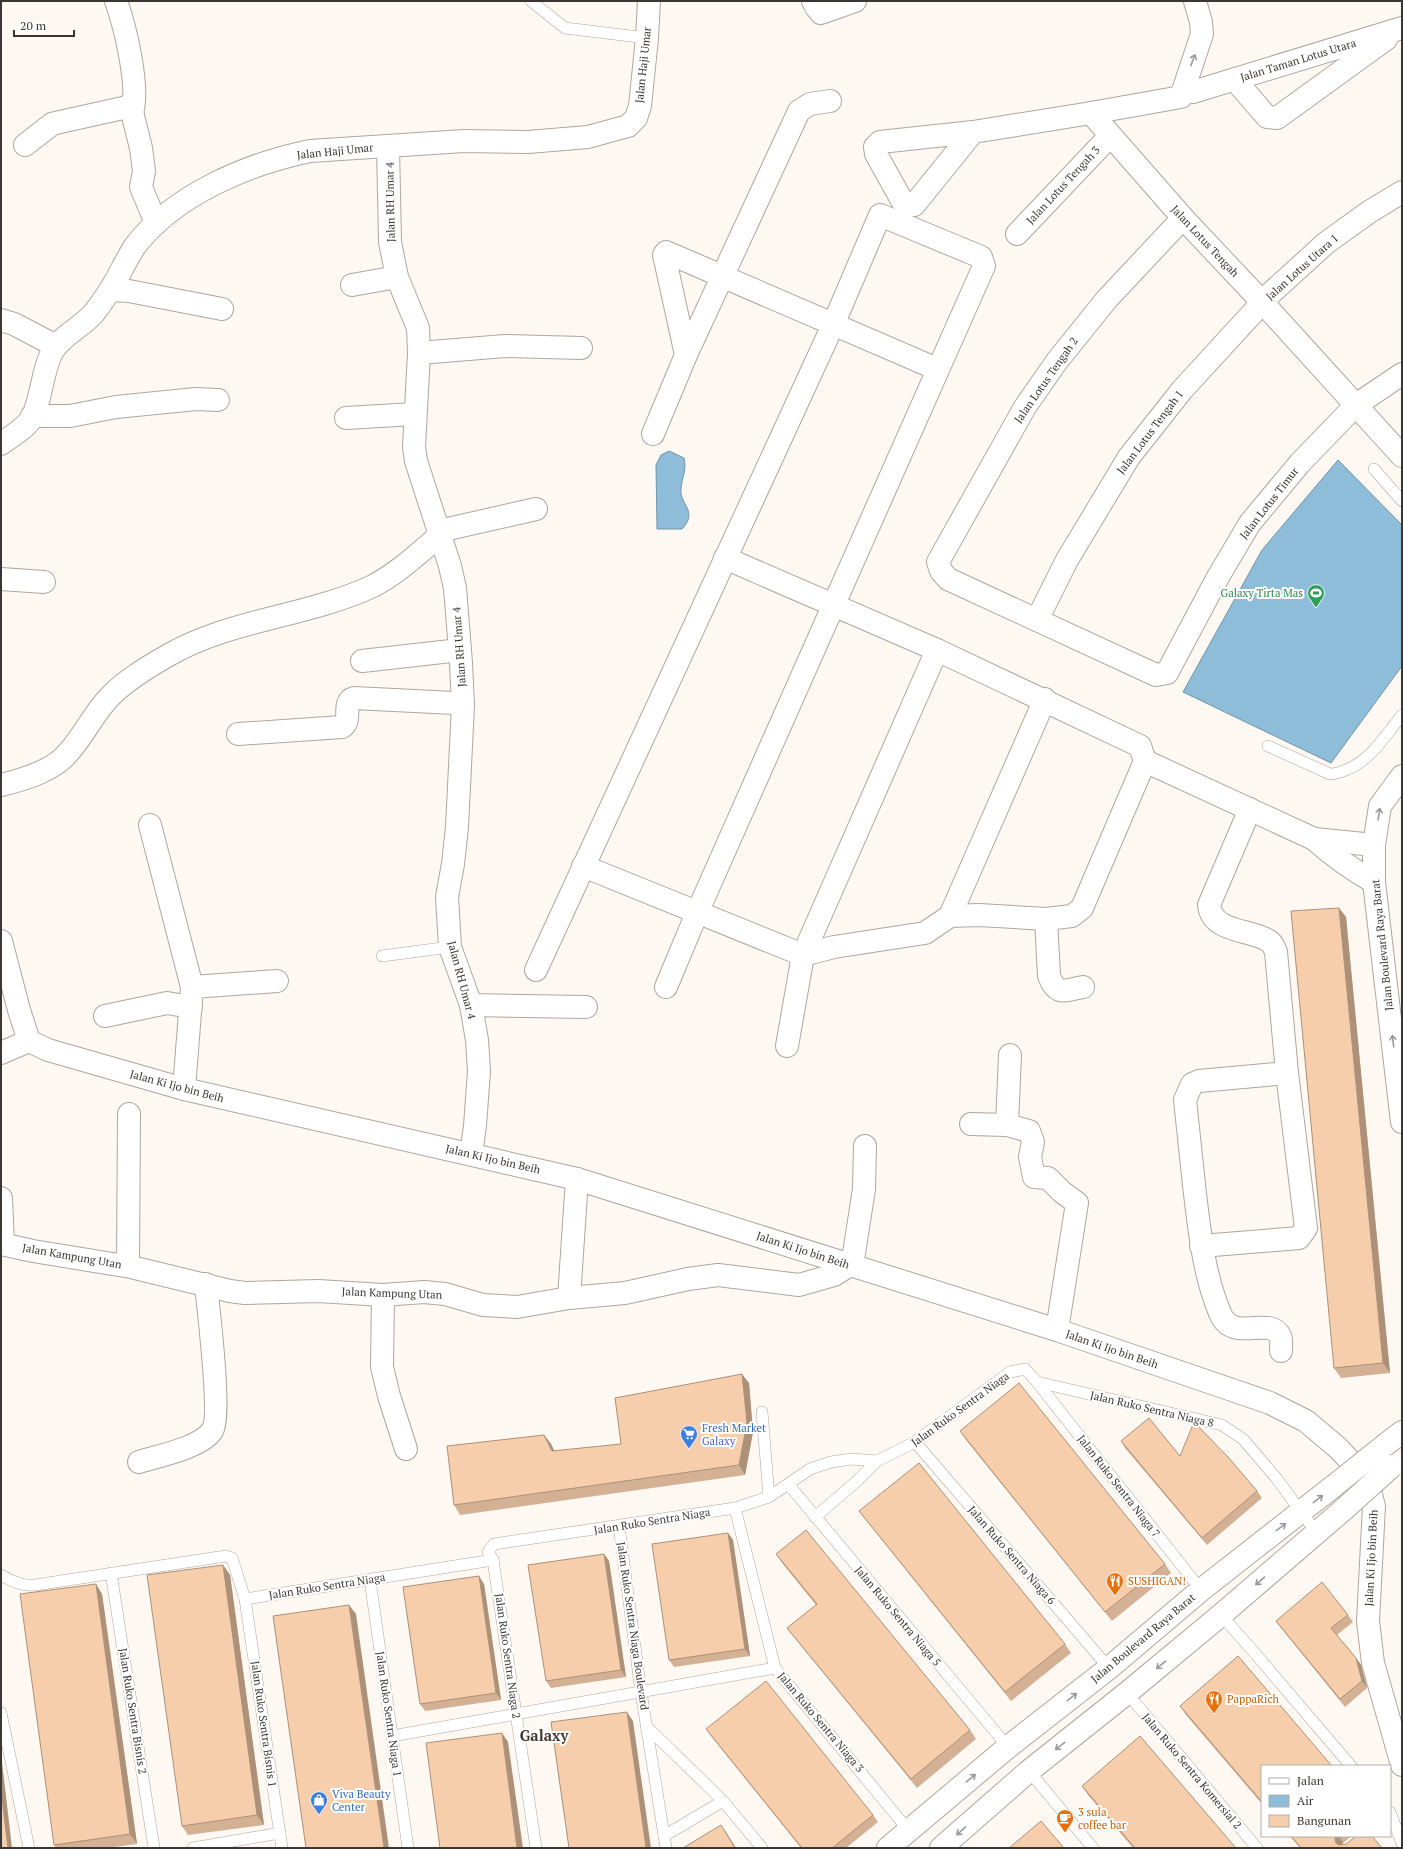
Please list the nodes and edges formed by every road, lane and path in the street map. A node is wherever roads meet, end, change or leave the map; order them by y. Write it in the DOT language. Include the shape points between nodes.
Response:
graph roads {
  1 [pos="116,1"];
  2 [pos="531,1"];
  3 [pos="649,1"];
  4 [pos="813,1"];
  5 [pos="855,1"];
  6 [pos="1195,1"];
  7 [pos="1402,28"];
  8 [pos="647,38"];
  9 [pos="1235,80"];
  10 [pos="1187,95"];
  11 [pos="830,101"];
  12 [pos="132,112"];
  13 [pos="1091,113"];
  14 [pos="973,132"];
  15 [pos="1110,136"];
  16 [pos="25,145"];
  17 [pos="388,146"];
  18 [pos="1402,192"];
  19 [pos="1183,218"];
  20 [pos="156,223"];
  21 [pos="1017,234"];
  22 [pos="722,276"];
  23 [pos="397,277"];
  24 [pos="352,285"];
  25 [pos="111,290"];
  26 [pos="1263,303"];
  27 [pos="222,309"];
  28 [pos="1,320"];
  29 [pos="833,325"];
  30 [pos="56,346"];
  31 [pos="581,348"];
  32 [pos="418,353"];
  33 [pos="686,355"];
  34 [pos="937,369"];
  35 [pos="1402,374"];
  36 [pos="218,400"];
  37 [pos="1356,405"];
  38 [pos="414,414"];
  39 [pos="32,416"];
  40 [pos="346,418"];
  41 [pos="653,434"];
  42 [pos="1,444"];
  43 [pos="1402,456"];
  44 [pos="1374,469"];
  45 [pos="1402,501"];
  46 [pos="536,509"];
  47 [pos="440,533"];
  48 [pos="725,558"];
  49 [pos="1,579"];
  50 [pos="44,582"];
  51 [pos="834,605"];
  52 [pos="1037,620"];
  53 [pos="460,650"];
  54 [pos="938,650"];
  55 [pos="362,661"];
  56 [pos="1045,699"];
  57 [pos="463,705"];
  58 [pos="1402,715"];
  59 [pos="238,734"];
  60 [pos="1268,746"];
  61 [pos="1145,761"];
  62 [pos="1402,776"];
  63 [pos="1,784"];
  64 [pos="1250,808"];
  65 [pos="150,825"];
  66 [pos="1314,838"];
  67 [pos="1374,845"];
  68 [pos="583,866"];
  69 [pos="1374,882"];
  70 [pos="697,913"];
  71 [pos="950,916"];
  72 [pos="1046,919"];
  73 [pos="1,941"];
  74 [pos="450,947"];
  75 [pos="803,955"];
  76 [pos="382,956"];
  77 [pos="536,970"];
  78 [pos="276,981"];
  79 [pos="666,987"];
  80 [pos="1083,987"];
  81 [pos="192,997"];
  82 [pos="471,1005"];
  83 [pos="586,1007"];
  84 [pos="105,1016"];
  85 [pos="29,1041"];
  86 [pos="787,1046"];
  87 [pos="1,1053"];
  88 [pos="1010,1055"];
  89 [pos="1288,1073"];
  90 [pos="184,1089"];
  91 [pos="129,1114"];
  92 [pos="1402,1122"];
  93 [pos="971,1124"];
  94 [pos="1007,1125"];
  95 [pos="865,1146"];
  96 [pos="471,1154"];
  97 [pos="577,1179"];
  98 [pos="1,1198"];
  99 [pos="2,1244"];
  100 [pos="1201,1246"];
  101 [pos="128,1266"];
  102 [pos="851,1266"];
  103 [pos="206,1284"];
  104 [pos="383,1295"];
  105 [pos="569,1298"];
  106 [pos="1057,1330"];
  107 [pos="1281,1351"];
  108 [pos="1037,1382"];
  109 [pos="762,1412"];
  110 [pos="1402,1432"];
  111 [pos="915,1442"];
  112 [pos="406,1449"];
  113 [pos="1393,1456"];
  114 [pos="877,1461"];
  115 [pos="139,1462"];
  116 [pos="788,1485"];
  117 [pos="769,1497"];
  118 [pos="735,1508"];
  119 [pos="1301,1512"];
  120 [pos="815,1517"];
  121 [pos="619,1526"];
  122 [pos="1316,1532"];
  123 [pos="1264,1540"];
  124 [pos="493,1560"];
  125 [pos="1283,1561"];
  126 [pos="111,1573"];
  127 [pos="1,1575"];
  128 [pos="370,1580"];
  129 [pos="1201,1590"];
  130 [pos="246,1599"];
  131 [pos="1221,1615"];
  132 [pos="775,1668"];
  133 [pos="1109,1668"];
  134 [pos="641,1692"];
  135 [pos="1127,1693"];
  136 [pos="1,1713"];
  137 [pos="516,1713"];
  138 [pos="646,1726"];
  139 [pos="2,1731"];
  140 [pos="392,1736"];
  141 [pos="1008,1747"];
  142 [pos="1350,1765"];
  143 [pos="1402,1765"];
  144 [pos="1029,1771"];
  145 [pos="723,1801"];
  146 [pos="1391,1816"];
  147 [pos="910,1831"];
  148 [pos="280,1833"];
  149 [pos="664,1836"];
  150 [pos="1402,1843"];
  151 [pos="29,1848"];
  152 [pos="154,1848"];
  153 [pos="193,1848"];
  154 [pos="282,1848"];
  155 [pos="408,1848"];
  156 [pos="536,1848"];
  157 [pos="666,1848"];
  158 [pos="762,1848"];
  159 [pos="888,1848"];
  160 [pos="941,1848"];
  161 [pos="1093,1848"];
  162 [pos="1257,1848"];
  1 -- 12 [label="street" via="124,22 134,78"];
  2 -- 8 [label="lane" via="565,28"];
  3 -- 8 [label="street, Jalan Haji Umar"];
  4 -- 5 [label="street" via="821,13"];
  10 -- 6 [label="street, one-way" via="1202,34"];
  7 -- 9 [label="street, Jalan Taman Lotus Utara"];
  7 -- 9 [label="street" via="1277,118 1267,117"];
  8 -- 17 [label="street, Jalan Haji Umar" via="640,106 636,118 628,126 588,137 536,142 464,141"];
  9 -- 10 [label="street, Jalan Taman Lotus Utara"];
  10 -- 13 [label="street, Jalan Taman Lotus Utara"];
  11 -- 22 [label="street" via="810,104 799,111"];
  12 -- 16 [label="street" via="122,108 52,124"];
  12 -- 20 [label="street" via="144,171 141,187"];
  13 -- 14 [label="street"];
  13 -- 15 [label="street, Jalan Lotus Tengah"];
  15 -- 19 [label="street, Jalan Lotus Tengah"];
  15 -- 21 [label="street, Jalan Lotus Tengah 3"];
  17 -- 20 [label="street, Jalan Haji Umar" via="310,151 278,159 213,184"];
  17 -- 23 [label="street, Jalan RH Umar 4" via="388,228"];
  18 -- 26 [label="street, Jalan Lotus Utara 1" via="1326,243"];
  19 -- 26 [label="street, Jalan Lotus Tengah"];
  19 -- 52 [label="street, Jalan Lotus Tengah 2" via="1107,299 1057,361 1025,407 938,562 948,579"];
  20 -- 25 [label="street, Jalan Haji Umar" via="135,246"];
  22 -- 29 [label="street"];
  22 -- 33 [label="street"];
  22 -- 33 [label="street" via="665,252"];
  23 -- 24 [label="street"];
  23 -- 32 [label="street, Jalan RH Umar 4" via="418,328"];
  25 -- 27 [label="street" via="129,291"];
  25 -- 30 [label="street, Jalan Haji Umar" via="93,313"];
  26 -- 37 [label="street, Jalan Lotus Tengah"];
  26 -- 52 [label="street, Jalan Lotus Tengah 1" via="1182,390 1129,457 1067,560"];
  28 -- 30 [label="street"];
  29 -- 34 [label="street"];
  29 -- 34 [label="street" via="880,215 981,257 984,266"];
  29 -- 48 [label="street"];
  30 -- 39 [label="street, Jalan Haji Umar" via="49,360"];
  31 -- 32 [label="street" via="505,346"];
  32 -- 38 [label="street, Jalan RH Umar 4"];
  33 -- 41 [label="street"];
  34 -- 51 [label="street"];
  35 -- 37 [label="street, Jalan Lotus Timur"];
  36 -- 39 [label="street" via="196,398 116,407 70,416"];
  37 -- 43 [label="street, Jalan Lotus Tengah"];
  37 -- 52 [label="street, Jalan Lotus Timur" via="1300,463 1250,523 1167,673 1156,674"];
  38 -- 40 [label="street"];
  38 -- 47 [label="street, Jalan RH Umar 4" via="416,461"];
  39 -- 42 [label="street, Jalan Haji Umar" via="21,429"];
  44 -- 45 [label="lane"];
  46 -- 47 [label="street"];
  47 -- 53 [label="street, Jalan RH Umar 4" via="455,588"];
  47 -- 63 [label="street" via="397,572 372,586 314,607 201,639 166,657 116,690 62,759 18,781"];
  48 -- 51 [label="street"];
  48 -- 68 [label="street"];
  49 -- 50 [label="street"];
  51 -- 54 [label="street"];
  51 -- 70 [label="street"];
  53 -- 55 [label="street"];
  53 -- 57 [label="street, Jalan RH Umar 4"];
  54 -- 56 [label="street"];
  54 -- 75 [label="street"];
  56 -- 61 [label="street" via="1140,746"];
  56 -- 71 [label="street"];
  57 -- 59 [label="street" via="354,698 348,703 346,722 342,727"];
  57 -- 74 [label="street, Jalan RH Umar 4" via="458,827 447,897"];
  58 -- 60 [label="lane" via="1362,763 1337,773 1330,774"];
  61 -- 64 [label="street"];
  61 -- 72 [label="street" via="1082,908 1072,916"];
  67 -- 62 [label="street, Jalan Boulevard Raya Barat, one-way" via="1380,806"];
  64 -- 66 [label="street"];
  64 -- 89 [label="street" via="1209,905 1218,922 1269,941 1274,948"];
  65 -- 81 [label="street"];
  66 -- 67 [label="street"];
  66 -- 69 [label="street" via="1333,857"];
  67 -- 69 [label="street, Jalan Boulevard Raya Barat"];
  68 -- 70 [label="street"];
  68 -- 77 [label="street"];
  92 -- 69 [label="street, Jalan Boulevard Raya Barat, one-way"];
  70 -- 75 [label="street"];
  70 -- 79 [label="street"];
  71 -- 72 [label="street" via="979,914"];
  71 -- 75 [label="street" via="925,933 834,947"];
  72 -- 80 [label="street" via="1049,976 1052,984 1060,991"];
  73 -- 85 [label="street"];
  74 -- 76 [label="lane"];
  74 -- 82 [label="street, Jalan RH Umar 4"];
  75 -- 86 [label="street"];
  78 -- 81 [label="street"];
  81 -- 84 [label="street"];
  81 -- 90 [label="street"];
  82 -- 83 [label="street"];
  82 -- 96 [label="street, Jalan RH Umar 4" via="479,1071"];
  85 -- 87 [label="street"];
  85 -- 90 [label="street, Jalan Ki Ijo bin Beih" via="48,1050"];
  88 -- 94 [label="street"];
  89 -- 100 [label="street" via="1200,1081 1192,1084 1185,1100"];
  89 -- 100 [label="street" via="1306,1228 1299,1238"];
  90 -- 96 [label="street, Jalan Ki Ijo bin Beih"];
  91 -- 101 [label="street"];
  93 -- 94 [label="street"];
  94 -- 106 [label="street" via="1029,1131 1033,1142 1030,1157 1034,1177 1048,1178 1076,1203"];
  95 -- 102 [label="street" via="864,1189"];
  96 -- 97 [label="street, Jalan Ki Ijo bin Beih"];
  97 -- 102 [label="street, Jalan Ki Ijo bin Beih"];
  97 -- 105 [label="street"];
  98 -- 99 [label="street"];
  99 -- 101 [label="street, Jalan Kampung Utan"];
  100 -- 107 [label="street" via="1223,1321 1236,1329 1272,1329 1281,1338"];
  101 -- 103 [label="street, Jalan Kampung Utan"];
  102 -- 105 [label="street, Jalan Kampung Utan" via="834,1275 799,1285 718,1275 688,1278 625,1293"];
  102 -- 106 [label="street, Jalan Ki Ijo bin Beih"];
  103 -- 104 [label="street, Jalan Kampung Utan" via="245,1293 318,1290"];
  103 -- 115 [label="street" via="214,1379 212,1431 197,1443"];
  104 -- 105 [label="street, Jalan Kampung Utan" via="424,1292 445,1294 498,1307 517,1307"];
  104 -- 112 [label="street" via="382,1367"];
  106 -- 143 [label="street, Jalan Ki Ijo bin Beih" via="1270,1403 1306,1421 1338,1448 1367,1480 1374,1506 1368,1621 1373,1662"];
  108 -- 111 [label="lane, Jalan Ruko Sentra Niaga" via="1025,1369 1010,1372"];
  108 -- 119 [label="lane, Jalan Ruko Sentra Niaga 8" via="1222,1425 1243,1439"];
  108 -- 129 [label="lane, Jalan Ruko Sentra Niaga 7"];
  109 -- 117 [label="lane"];
  110 -- 113 [label="street, Jalan Boulevard Raya Barat"];
  111 -- 114 [label="lane, Jalan Ruko Sentra Niaga"];
  111 -- 133 [label="lane, Jalan Ruko Sentra Niaga 6"];
  119 -- 113 [label="street, Jalan Boulevard Raya Barat, one-way, bridge" via="1335,1485"];
  113 -- 122 [label="street, Jalan Boulevard Raya Barat, bridge" via="1343,1510"];
  114 -- 116 [label="lane, Jalan Ruko Sentra Niaga" via="852,1459 831,1462 810,1469"];
  114 -- 120 [label="lane"];
  116 -- 117 [label="lane, Jalan Ruko Sentra Niaga"];
  116 -- 120 [label="lane, Jalan Ruko Sentra Niaga 5"];
  117 -- 118 [label="lane, Jalan Ruko Sentra Niaga"];
  118 -- 121 [label="lane, Jalan Ruko Sentra Niaga"];
  118 -- 132 [label="lane, Jalan Ruko Sentra Niaga 3"];
  119 -- 122 [label="lane, Jalan Ruko Sentra Niaga 8"];
  123 -- 119 [label="street, Jalan Boulevard Raya Barat, one-way"];
  120 -- 141 [label="lane, Jalan Ruko Sentra Niaga 5"];
  121 -- 124 [label="lane, Jalan Ruko Sentra Niaga" via="494,1544 488,1552"];
  121 -- 134 [label="lane, Jalan Ruko Sentra Niaga Boulevard"];
  122 -- 125 [label="street, Jalan Boulevard Raya Barat"];
  123 -- 125 [label="street"];
  123 -- 129 [label="street, Jalan Boulevard Raya Barat"];
  124 -- 128 [label="lane, Jalan Ruko Sentra Niaga"];
  124 -- 137 [label="lane, Jalan Ruko Sentra Niaga 2"];
  125 -- 131 [label="street, Jalan Boulevard Raya Barat, one-way"];
  126 -- 127 [label="lane" via="26,1586"];
  126 -- 130 [label="lane, Jalan Ruko Sentra Bisnis 1" via="230,1556"];
  126 -- 152 [label="lane, Jalan Ruko Sentra Bisnis 2"];
  128 -- 130 [label="lane, Jalan Ruko Sentra Niaga"];
  128 -- 140 [label="lane, Jalan Ruko Sentra Niaga 1"];
  129 -- 133 [label="street, Jalan Boulevard Raya Barat"];
  130 -- 148 [label="lane, Jalan Ruko Sentra Bisnis 1"];
  131 -- 135 [label="street, Jalan Boulevard Raya Barat, one-way"];
  131 -- 142 [label="lane"];
  132 -- 134 [label="lane"];
  132 -- 147 [label="lane, Jalan Ruko Sentra Niaga 3"];
  141 -- 133 [label="street, Jalan Boulevard Raya Barat, one-way"];
  134 -- 137 [label="lane"];
  134 -- 138 [label="lane, Jalan Ruko Sentra Niaga Boulevard"];
  135 -- 144 [label="street, Jalan Boulevard Raya Barat, one-way"];
  135 -- 162 [label="lane, Jalan Ruko Sentra Komersial 2"];
  136 -- 139 [label="lane"];
  137 -- 140 [label="lane"];
  137 -- 156 [label="lane, Jalan Ruko Sentra Niaga 2"];
  138 -- 145 [label="lane, Jalan Ruko Sentra Niaga Boulevard"];
  138 -- 149 [label="lane, Jalan Ruko Sentra Niaga Boulevard"];
  139 -- 151 [label="lane"];
  140 -- 155 [label="lane, Jalan Ruko Sentra Niaga 1"];
  141 -- 144 [label="street"];
  147 -- 141 [label="street, Jalan Boulevard Raya Barat, one-way"];
  144 -- 160 [label="street, Jalan Boulevard Raya Barat, one-way"];
  144 -- 161 [label="lane"];
  145 -- 149 [label="lane"];
  145 -- 158 [label="lane, Jalan Ruko Sentra Niaga Boulevard"];
  146 -- 150 [label="lane"];
  147 -- 159 [label="street, Jalan Boulevard Raya Barat"];
  148 -- 153 [label="lane"];
  148 -- 154 [label="lane, Jalan Ruko Sentra Bisnis 1"];
  149 -- 157 [label="lane, Jalan Ruko Sentra Niaga Boulevard"];
}
